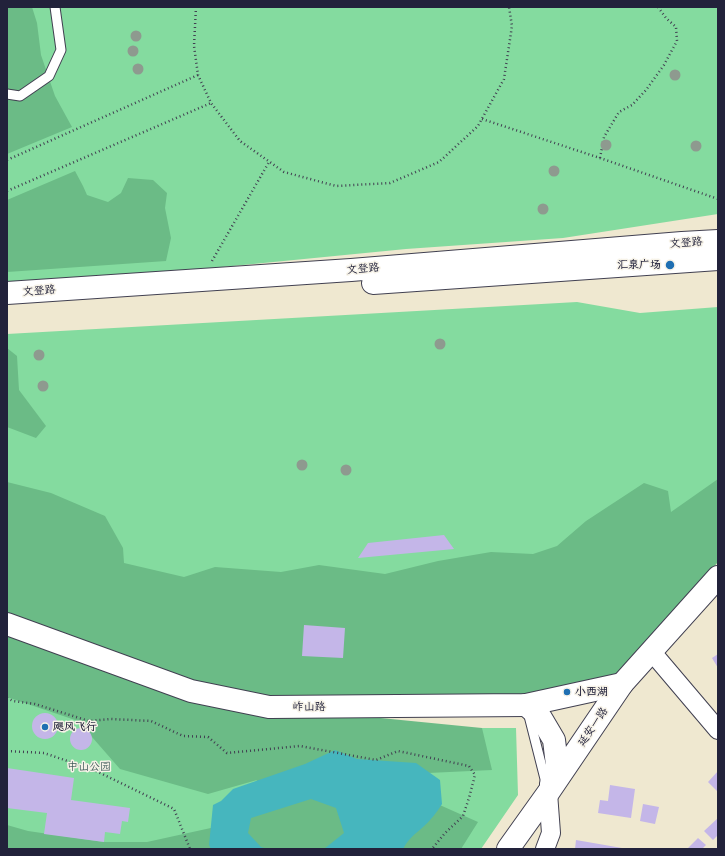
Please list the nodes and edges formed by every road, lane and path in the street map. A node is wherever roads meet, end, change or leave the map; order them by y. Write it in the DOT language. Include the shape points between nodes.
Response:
graph roads {
  1 [pos="55,7"];
  2 [pos="196,7"];
  3 [pos="508,7"];
  4 [pos="658,7"];
  5 [pos="198,75"];
  6 [pos="7,94"];
  7 [pos="211,103"];
  8 [pos="482,119"];
  9 [pos="600,158"];
  10 [pos="7,160"];
  11 [pos="269,162"];
  12 [pos="7,191"];
  13 [pos="718,199"];
  14 [pos="718,241"];
  15 [pos="718,259"];
  16 [pos="201,280"];
  17 [pos="7,293"];
  18 [pos="7,309"];
  19 [pos="718,577"];
  20 [pos="7,624"];
  21 [pos="651,651"];
  22 [pos="622,684"];
  23 [pos="7,698"];
  24 [pos="526,705"];
  25 [pos="718,730"];
  26 [pos="7,751"];
  27 [pos="548,793"];
  28 [pos="190,849"];
  29 [pos="432,849"];
  30 [pos="508,849"];
  31 [pos="544,849"];
  1 -- 6 [label="lane" via="61,50 49,76 20,96"];
  2 -- 5 [label="path" via="194,46"];
  3 -- 8 [label="path" via="512,26 504,79"];
  4 -- 9 [label="path" via="676,27 677,41 646,90 632,105 619,112 604,137"];
  5 -- 7 [label="path"];
  5 -- 10 [label="path"];
  7 -- 11 [label="path" via="240,141"];
  7 -- 12 [label="path"];
  8 -- 9 [label="path"];
  8 -- 11 [label="path" via="478,126 439,162 390,183 336,186 284,172"];
  9 -- 13 [label="path"];
  11 -- 16 [label="path"];
  14 -- 16 [label="main road, 文登路"];
  15 -- 18 [label="main road, 文登路"];
  16 -- 17 [label="main road, 文登路"];
  19 -- 21 [label="main road, 延安一路"];
  20 -- 24 [label="main road, 岞山路" via="191,691 269,707"];
  21 -- 22 [label="main road, 延安一路"];
  21 -- 25 [label="street"];
  22 -- 24 [label="main road, 岞山路"];
  22 -- 27 [label="main road, 延安一路"];
  23 -- 29 [label="path" via="89,721 151,721 183,736 208,737 227,753 300,746 376,760 398,752 469,766 475,774 463,816"];
  24 -- 27 [label="main road" via="541,718 554,740 557,765"];
  26 -- 28 [label="path" via="44,753 87,768 174,809"];
  27 -- 30 [label="main road, 延安一路"];
  27 -- 31 [label="street" via="551,832"];
}
